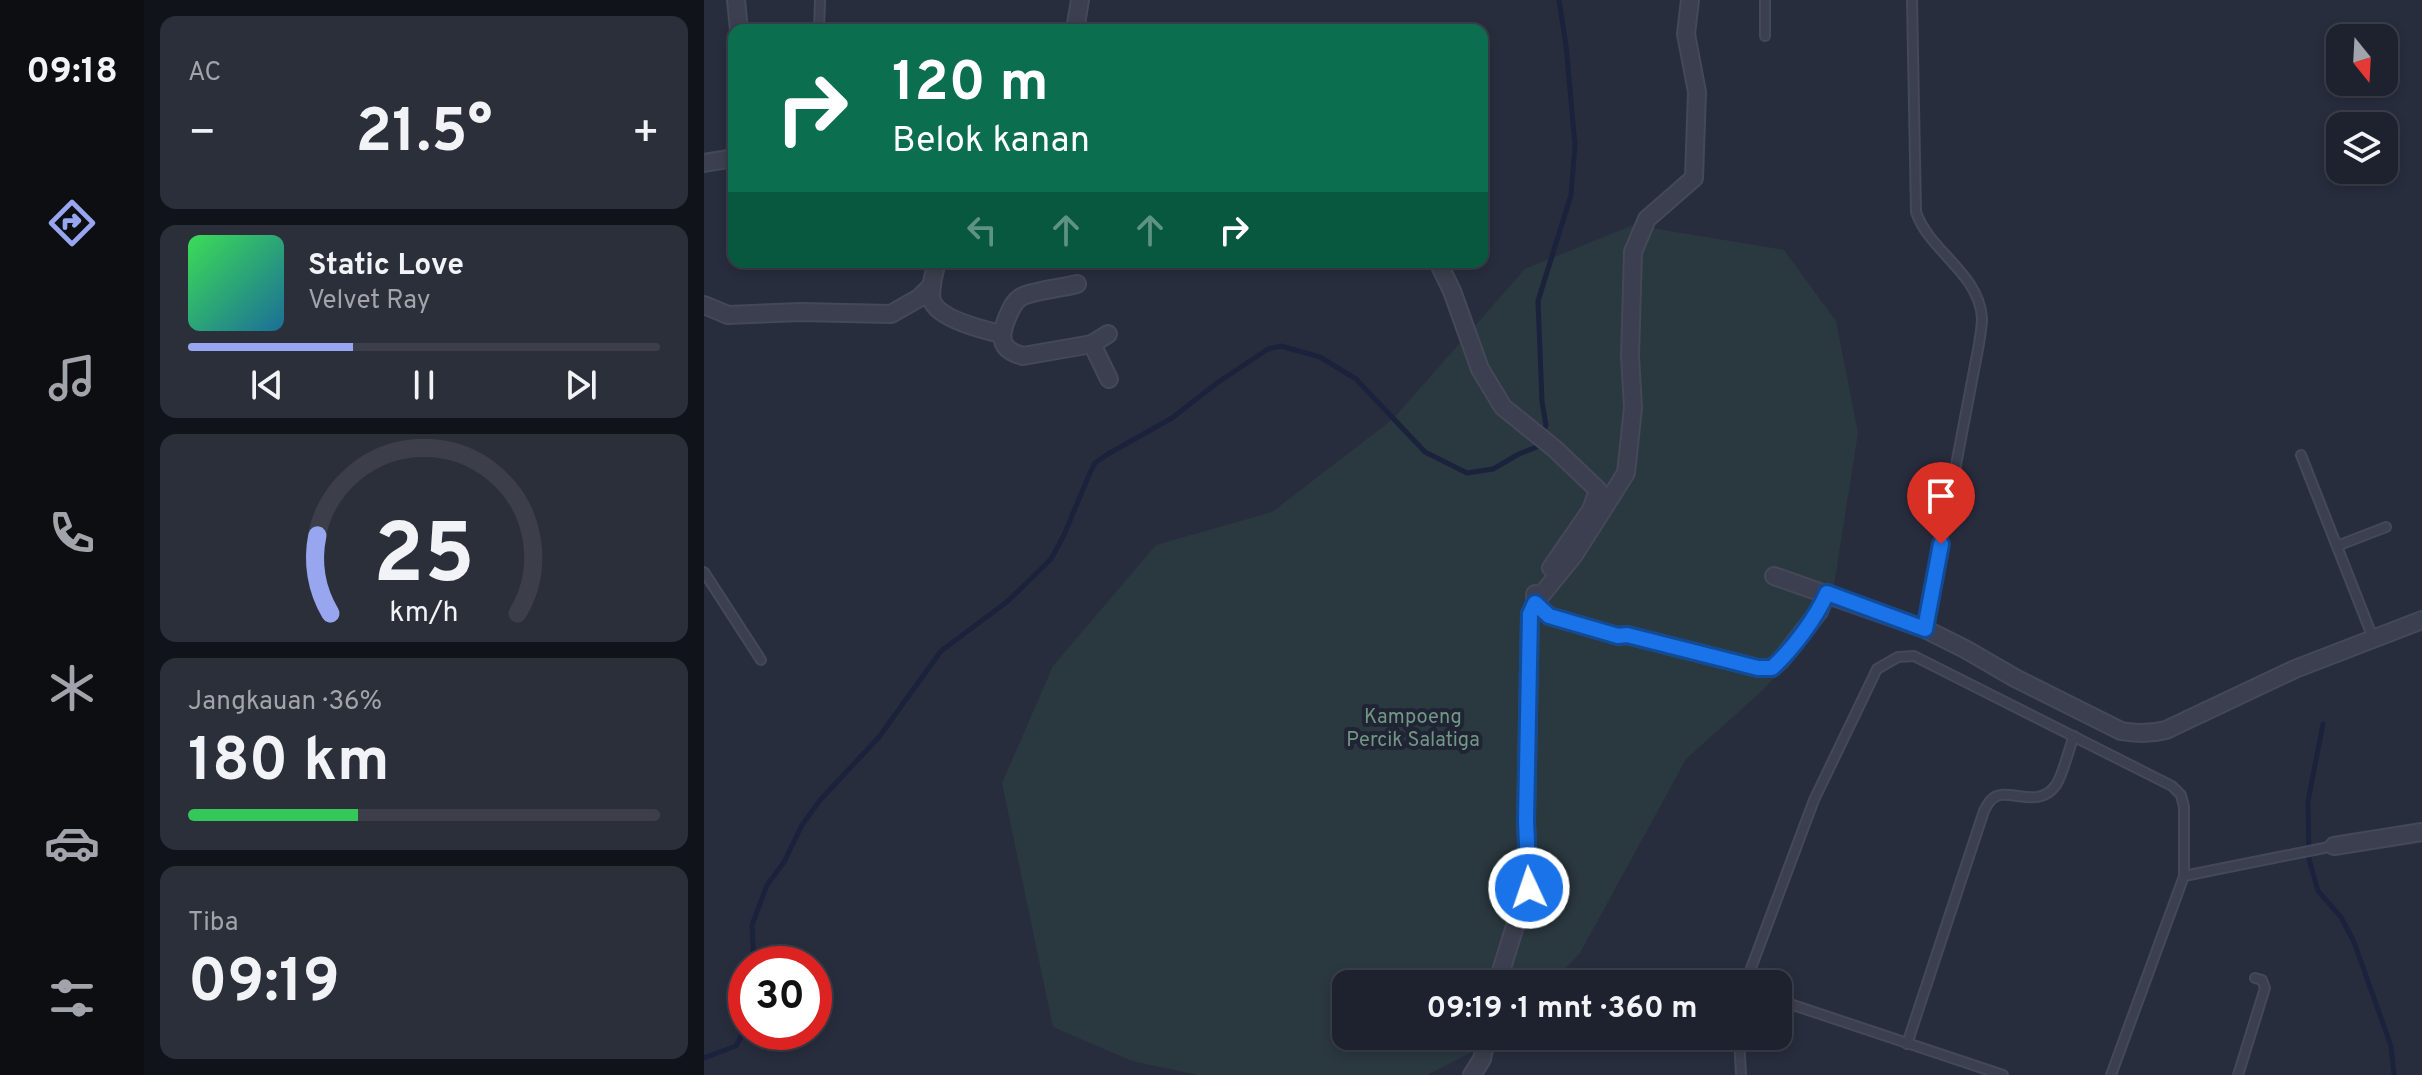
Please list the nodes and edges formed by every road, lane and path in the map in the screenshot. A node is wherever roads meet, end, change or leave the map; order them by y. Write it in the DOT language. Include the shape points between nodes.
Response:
graph roads {
  1 [pos="736,0"];
  2 [pos="820,0"];
  3 [pos="1080,0"];
  4 [pos="1690,0"];
  5 [pos="1765,0"];
  6 [pos="1912,0"];
  7 [pos="738,24"];
  8 [pos="819,24"];
  9 [pos="1076,24"];
  10 [pos="1765,36"];
  11 [pos="728,159"];
  12 [pos="704,163"];
  13 [pos="936,268"];
  14 [pos="1441,268"];
  15 [pos="1077,284"];
  16 [pos="932,285"];
  17 [pos="704,305"];
  18 [pos="1001,334"];
  19 [pos="1108,334"];
  20 [pos="1092,344"];
  21 [pos="1109,379"];
  22 [pos="2301,455"];
  23 [pos="2386,527"];
  24 [pos="2337,546"];
  25 [pos="704,572"];
  26 [pos="1774,576"];
  27 [pos="1827,593"];
  28 [pos="1535,603"];
  29 [pos="2422,620"];
  30 [pos="1925,629"];
  31 [pos="2373,638"];
  32 [pos="761,660"];
  33 [pos="2074,736"];
  34 [pos="2422,832"];
  35 [pos="2334,846"];
  36 [pos="2184,876"];
  37 [pos="1501,970"];
  38 [pos="1750,970"];
  39 [pos="2255,978"];
  40 [pos="1792,1005"];
  41 [pos="1907,1044"];
  42 [pos="1484,1050"];
  43 [pos="1740,1050"];
  44 [pos="1472,1075"];
  45 [pos="1741,1075"];
  46 [pos="2003,1075"];
  47 [pos="2111,1075"];
  48 [pos="2238,1075"];
  1 -- 7 [label="street"];
  2 -- 8 [label="lane"];
  3 -- 9 [label="street"];
  4 -- 28 [label="street" via="1686,34 1698,101 1694,178 1647,219 1633,252 1633,408 1626,473 1574,555"];
  5 -- 10 [label="lane"];
  6 -- 30 [label="lane" via="1916,212 1920,225 1973,288 1982,317"];
  11 -- 12 [label="street"];
  13 -- 16 [label="street"];
  14 -- 28 [label="street" via="1480,369 1503,407 1598,490 1591,510 1536,589"];
  15 -- 18 [label="street" via="1021,297"];
  16 -- 17 [label="street" via="891,314 728,315"];
  16 -- 18 [label="street" via="932,301 941,311 972,328"];
  18 -- 20 [label="street" via="1007,347 1023,356"];
  19 -- 20 [label="street"];
  20 -- 21 [label="street"];
  22 -- 24 [label="lane"];
  23 -- 24 [label="lane"];
  24 -- 31 [label="lane"];
  25 -- 32 [label="lane"];
  26 -- 27 [label="street"];
  27 -- 28 [label="street" via="1819,611 1772,668 1618,636 1549,616"];
  27 -- 30 [label="street"];
  28 -- 37 [label="street" via="1529,630 1529,888"];
  29 -- 31 [label="street"];
  30 -- 31 [label="street" via="2121,731 2137,734 2166,730"];
  33 -- 36 [label="lane" via="2181,795"];
  33 -- 38 [label="lane" via="1914,656 1898,657 1877,669 1814,800"];
  33 -- 41 [label="lane" via="2056,785 2045,795 2030,799 2000,794 1984,811"];
  34 -- 35 [label="street"];
  35 -- 36 [label="lane"];
  36 -- 47 [label="lane"];
  39 -- 48 [label="lane" via="2265,988"];
  40 -- 41 [label="lane"];
  41 -- 46 [label="lane"];
  42 -- 44 [label="street"];
  43 -- 45 [label="lane"];
}
